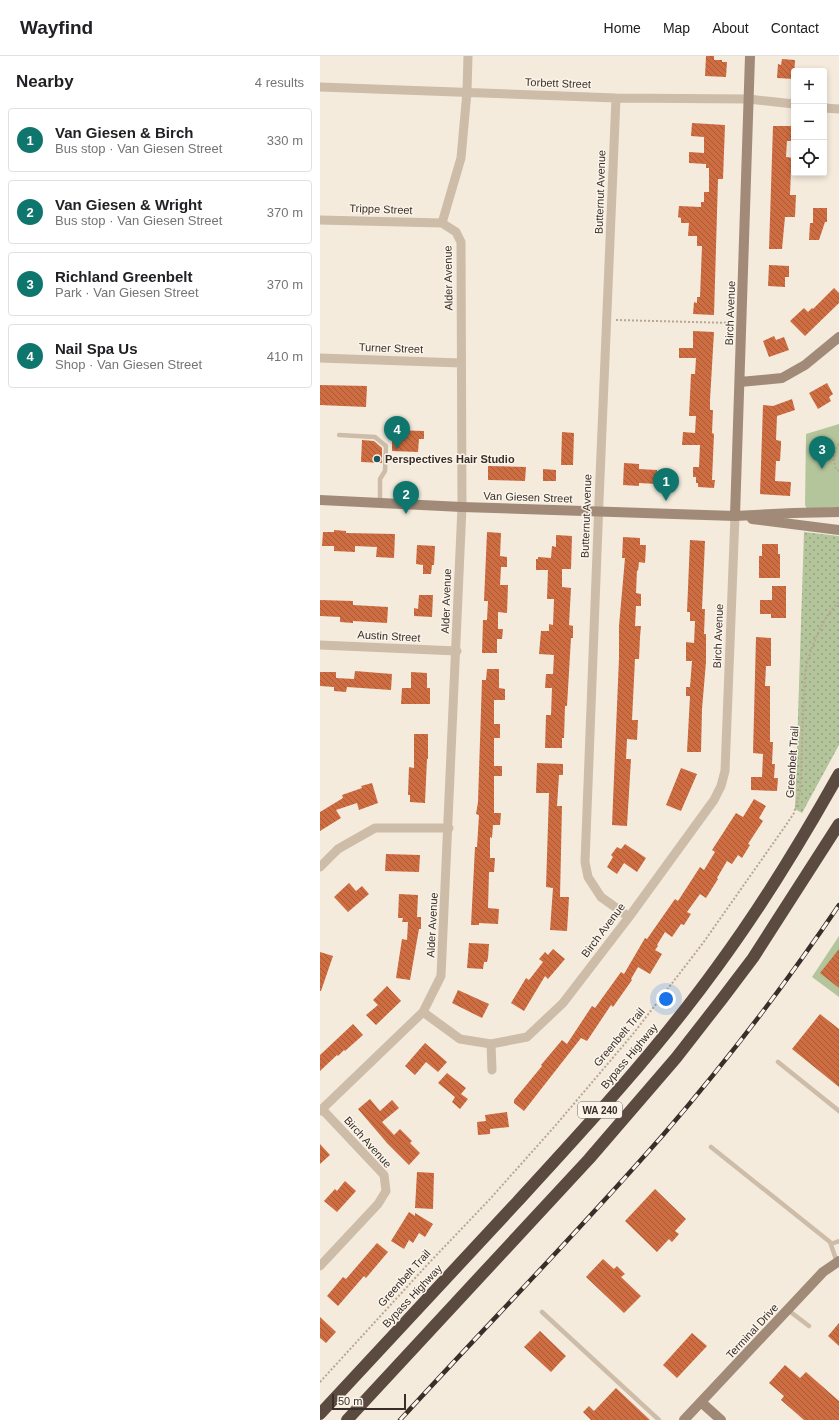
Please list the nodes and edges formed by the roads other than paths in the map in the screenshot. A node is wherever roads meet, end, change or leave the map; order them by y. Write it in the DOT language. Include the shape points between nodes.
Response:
graph roads {
  1 [pos="468,56"];
  2 [pos="750,56"];
  3 [pos="320,87"];
  4 [pos="467,92"];
  5 [pos="616,98"];
  6 [pos="748,99"];
  7 [pos="791,104"];
  8 [pos="827,108"];
  9 [pos="839,109"];
  10 [pos="320,220"];
  11 [pos="442,223"];
  12 [pos="839,337"];
  13 [pos="320,358"];
  14 [pos="461,363"];
  15 [pos="740,382"];
  16 [pos="339,435"];
  17 [pos="320,500"];
  18 [pos="380,503"];
  19 [pos="462,507"];
  20 [pos="598,511"];
  21 [pos="839,512"];
  22 [pos="734,516"];
  23 [pos="839,530"];
  24 [pos="320,645"];
  25 [pos="457,652"];
  26 [pos="839,774"];
  27 [pos="839,824"];
  28 [pos="449,828"];
  29 [pos="320,867"];
  30 [pos="629,917"];
  31 [pos="423,1012"];
  32 [pos="491,1044"];
  33 [pos="778,1062"];
  34 [pos="492,1070"];
  35 [pos="321,1110"];
  36 [pos="839,1111"];
  37 [pos="711,1147"];
  38 [pos="839,1241"];
  39 [pos="831,1244"];
  40 [pos="838,1262"];
  41 [pos="320,1266"];
  42 [pos="788,1310"];
  43 [pos="542,1312"];
  44 [pos="809,1326"];
  45 [pos="701,1402"];
  46 [pos="320,1414"];
  47 [pos="347,1420"];
  48 [pos="659,1420"];
  49 [pos="684,1420"];
  50 [pos="721,1420"];
  1 -- 4 [label="street"];
  2 -- 6 [label="street, Birch Avenue"];
  3 -- 4 [label="street, Torbett Street"];
  4 -- 5 [label="street, Torbett Street"];
  4 -- 11 [label="street" via="461,158"];
  5 -- 6 [label="street, Torbett Street"];
  5 -- 20 [label="street, Butternut Avenue"];
  6 -- 7 [label="street, Torbett Street"];
  6 -- 15 [label="street, Birch Avenue"];
  8 -- 9 [label="street"];
  10 -- 11 [label="street, Trippe Street"];
  11 -- 14 [label="street, Alder Avenue" via="456,232 461,242"];
  12 -- 15 [label="street" via="805,365 782,378"];
  13 -- 14 [label="street, Turner Street"];
  14 -- 19 [label="street, Alder Avenue"];
  15 -- 22 [label="street, Birch Avenue"];
  16 -- 18 [label="lane" via="375,437 386,446 385,471 380,479"];
  17 -- 18 [label="street, Van Giesen Street"];
  18 -- 19 [label="street, Van Giesen Street"];
  19 -- 20 [label="street, Van Giesen Street"];
  19 -- 25 [label="street, Alder Avenue"];
  20 -- 22 [label="street, Van Giesen Street"];
  20 -- 30 [label="street, Butternut Avenue" via="585,862 588,877 601,897"];
  21 -- 22 [label="street, Van Giesen Street"];
  22 -- 23 [label="street, Van Giesen Street"];
  22 -- 30 [label="street, Birch Avenue" via="725,771 714,800"];
  24 -- 25 [label="street, Austin Street"];
  25 -- 28 [label="street, Alder Avenue"];
  26 -- 46 [label="highway, Bypass Highway / WA 240" via="823,804 718,967 641,1063"];
  27 -- 47 [label="highway, WA 240" via="753,958 676,1058 589,1159"];
  28 -- 29 [label="street" via="375,828 338,849"];
  28 -- 31 [label="street, Alder Avenue" via="441,976"];
  30 -- 32 [label="street, Birch Avenue" via="563,1002 527,1037"];
  31 -- 32 [label="street, Birch Avenue" via="460,1039"];
  31 -- 35 [label="street, Alder Avenue"];
  32 -- 34 [label="street"];
  33 -- 36 [label="lane"];
  35 -- 41 [label="street, Birch Avenue" via="384,1176 386,1191 378,1204"];
  37 -- 39 [label="lane"];
  38 -- 39 [label="lane"];
  39 -- 40 [label="lane"];
  40 -- 42 [label="street, Terminal Drive" via="823,1272"];
  42 -- 44 [label="lane"];
  42 -- 45 [label="street, Terminal Drive"];
  43 -- 48 [label="lane"];
  45 -- 49 [label="street, Terminal Drive"];
  45 -- 50 [label="street"];
}
